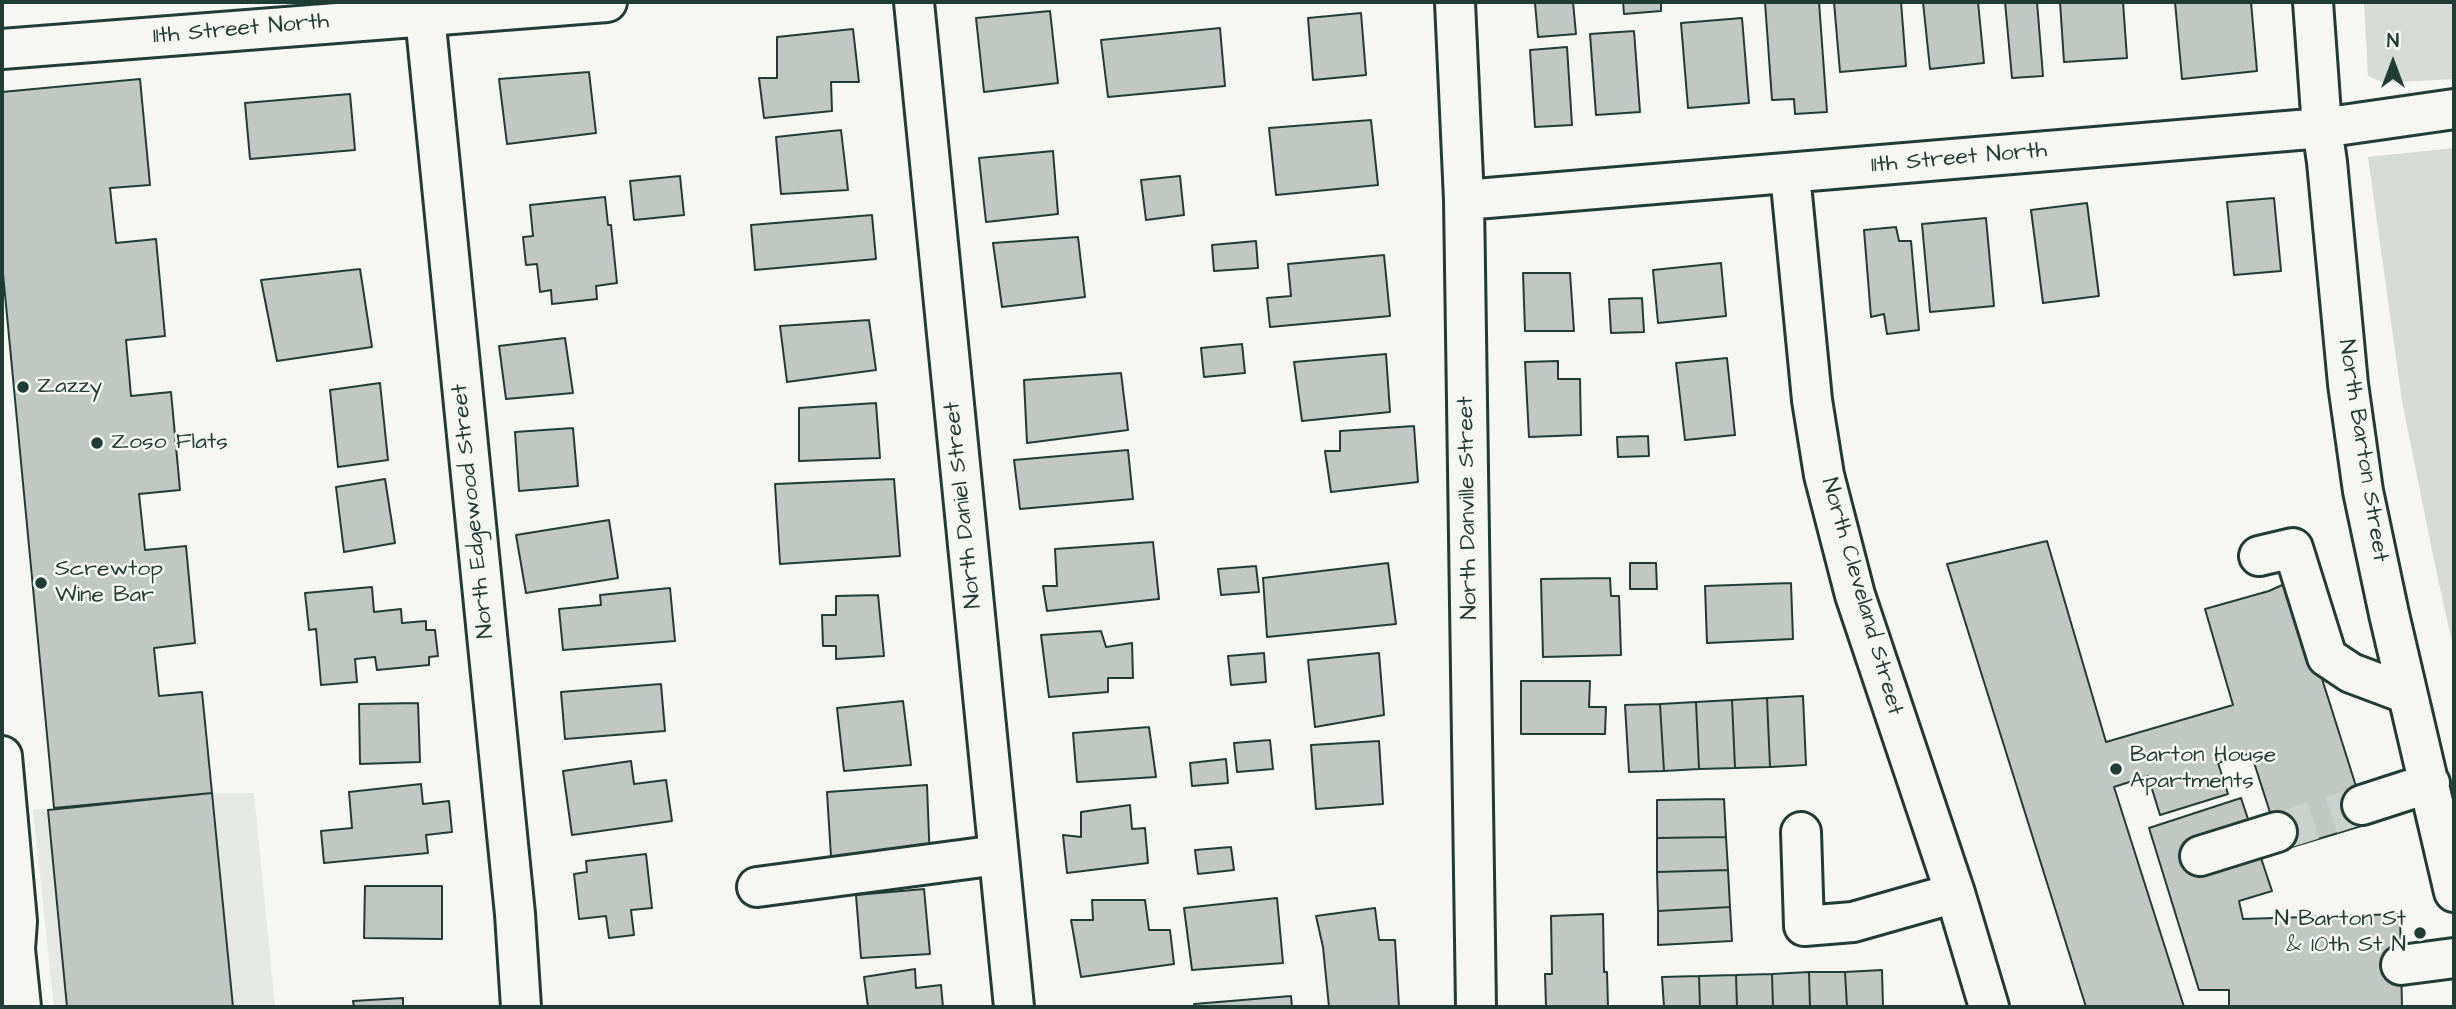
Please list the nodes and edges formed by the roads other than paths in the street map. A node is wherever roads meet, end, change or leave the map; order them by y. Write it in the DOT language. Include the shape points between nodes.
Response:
graph roads {
  1 [pos="607,2"];
  2 [pos="914,2"];
  3 [pos="2313,2"];
  4 [pos="1455,6"];
  5 [pos="425,16"];
  6 [pos="2,49"];
  7 [pos="2454,109"];
  8 [pos="2322,128"];
  9 [pos="1790,174"];
  10 [pos="1464,200"];
  11 [pos="2259,556"];
  12 [pos="2407,694"];
  13 [pos="2,756"];
  14 [pos="2430,783"];
  15 [pos="2362,805"];
  16 [pos="1801,832"];
  17 [pos="2277,832"];
  18 [pos="999,855"];
  19 [pos="2200,856"];
  20 [pos="757,887"];
  21 [pos="2454,892"];
  22 [pos="1955,893"];
  23 [pos="2454,958"];
  24 [pos="2401,965"];
  25 [pos="21,1007"];
  26 [pos="521,1007"];
  27 [pos="1014,1007"];
  28 [pos="1476,1007"];
  29 [pos="1989,1007"];
  1 -- 5 [label="street, 11th Street North"];
  2 -- 18 [label="street, North Daniel Street"];
  3 -- 8 [label="street, North Barton Street"];
  4 -- 10 [label="street, North Danville Street"];
  5 -- 6 [label="street, 11th Street North"];
  5 -- 26 [label="street, North Edgewood Street"];
  7 -- 8 [label="street, 11th Street North"];
  8 -- 9 [label="street, 11th Street North"];
  8 -- 12 [label="street, North Barton Street" via="2363,491"];
  9 -- 10 [label="street, 11th Street North"];
  9 -- 22 [label="street, North Cleveland Street" via="1812,400 1824,475 1855,595"];
  10 -- 28 [label="street, North Danville Street"];
  11 -- 12 [label="street" via="2292,548 2327,657 2351,673"];
  12 -- 14 [label="street, North Barton Street"];
  13 -- 25 [label="street"];
  14 -- 15 [label="street"];
  14 -- 21 [label="street, North Barton Street"];
  16 -- 22 [label="street" via="1804,926 1853,922"];
  17 -- 19 [label="street"];
  18 -- 20 [label="street"];
  18 -- 27 [label="street, North Daniel Street"];
  22 -- 29 [label="street, North Cleveland Street"];
  23 -- 24 [label="street"];
}
